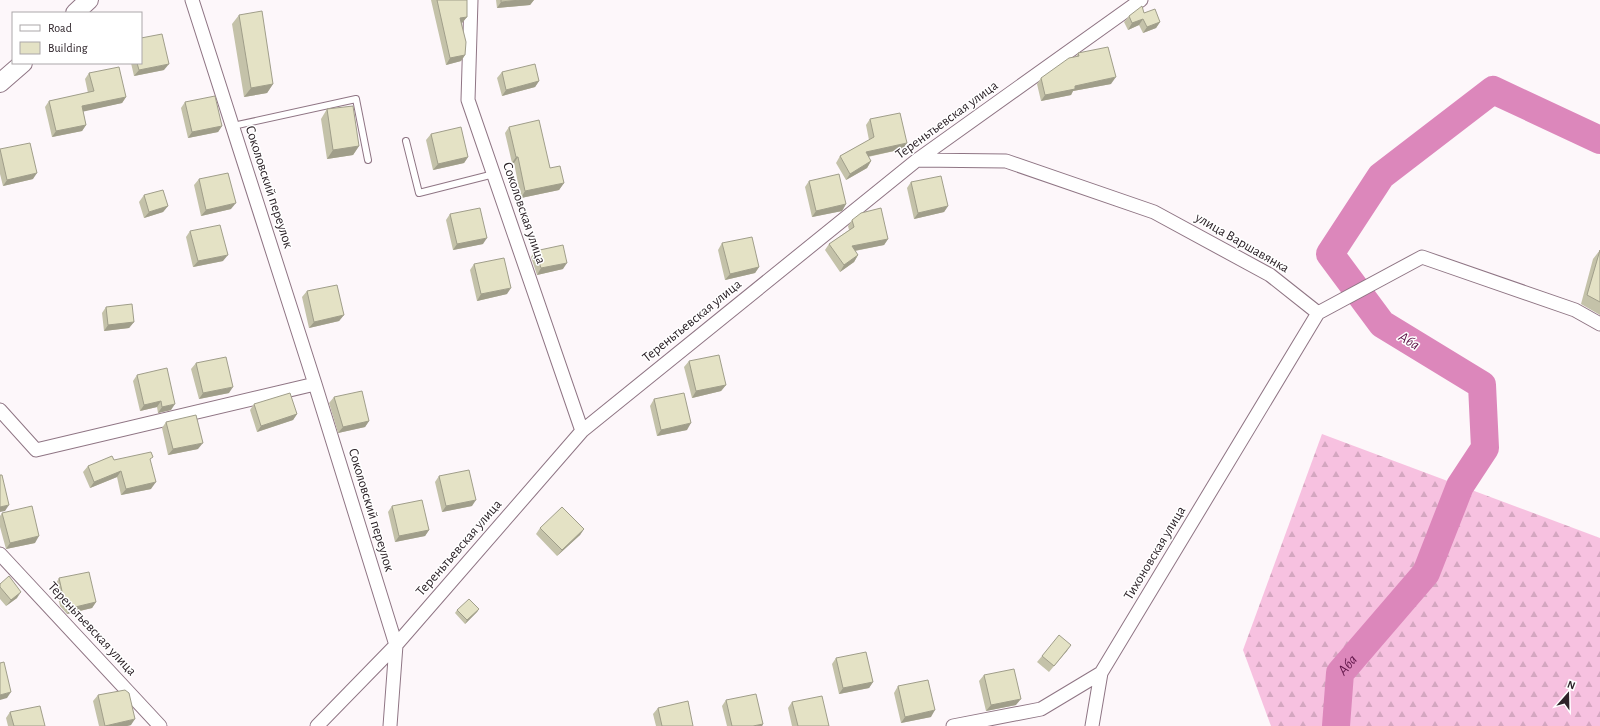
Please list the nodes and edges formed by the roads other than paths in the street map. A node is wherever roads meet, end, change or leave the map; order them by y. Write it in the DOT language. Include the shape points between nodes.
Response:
graph roads {
  1 [pos="89,0"];
  2 [pos="192,0"];
  3 [pos="471,0"];
  4 [pos="1141,0"];
  5 [pos="76,12"];
  6 [pos="22,64"];
  7 [pos="0,83"];
  8 [pos="233,126"];
  9 [pos="406,141"];
  10 [pos="368,160"];
  11 [pos="917,160"];
  12 [pos="494,174"];
  13 [pos="1318,313"];
  14 [pos="1600,324"];
  15 [pos="315,384"];
  16 [pos="0,410"];
  17 [pos="582,431"];
  18 [pos="0,554"];
  19 [pos="396,645"];
  20 [pos="1101,673"];
  21 [pos="160,726"];
  22 [pos="317,726"];
  23 [pos="390,726"];
  24 [pos="953,726"];
  25 [pos="1092,726"];
  1 -- 5 [label="main road"];
  2 -- 8 [label="street, Соколовский переулок"];
  3 -- 12 [label="street, Соколовская улица" via="468,100"];
  4 -- 11 [label="street, Тереньтьевская улица"];
  6 -- 7 [label="main road"];
  8 -- 10 [label="lane" via="356,99"];
  8 -- 15 [label="street, Соколовский переулок"];
  9 -- 12 [label="lane" via="419,193"];
  11 -- 13 [label="street, улица Варшавянка" via="1006,161 1154,212 1270,275"];
  11 -- 17 [label="street, Тереньтьевская улица"];
  12 -- 17 [label="street, Соколовская улица"];
  13 -- 14 [label="street" via="1422,257 1575,310"];
  13 -- 20 [label="street, Тихоновская улица"];
  15 -- 16 [label="street" via="36,450"];
  15 -- 19 [label="street, Соколовский переулок"];
  17 -- 19 [label="street, Тереньтьевская улица"];
  18 -- 21 [label="street, Тереньтьевская улица"];
  19 -- 22 [label="street, Тереньтьевская улица"];
  19 -- 23 [label="street"];
  20 -- 24 [label="street, Тихоновская улица" via="1041,709"];
  20 -- 25 [label="street"];
}
